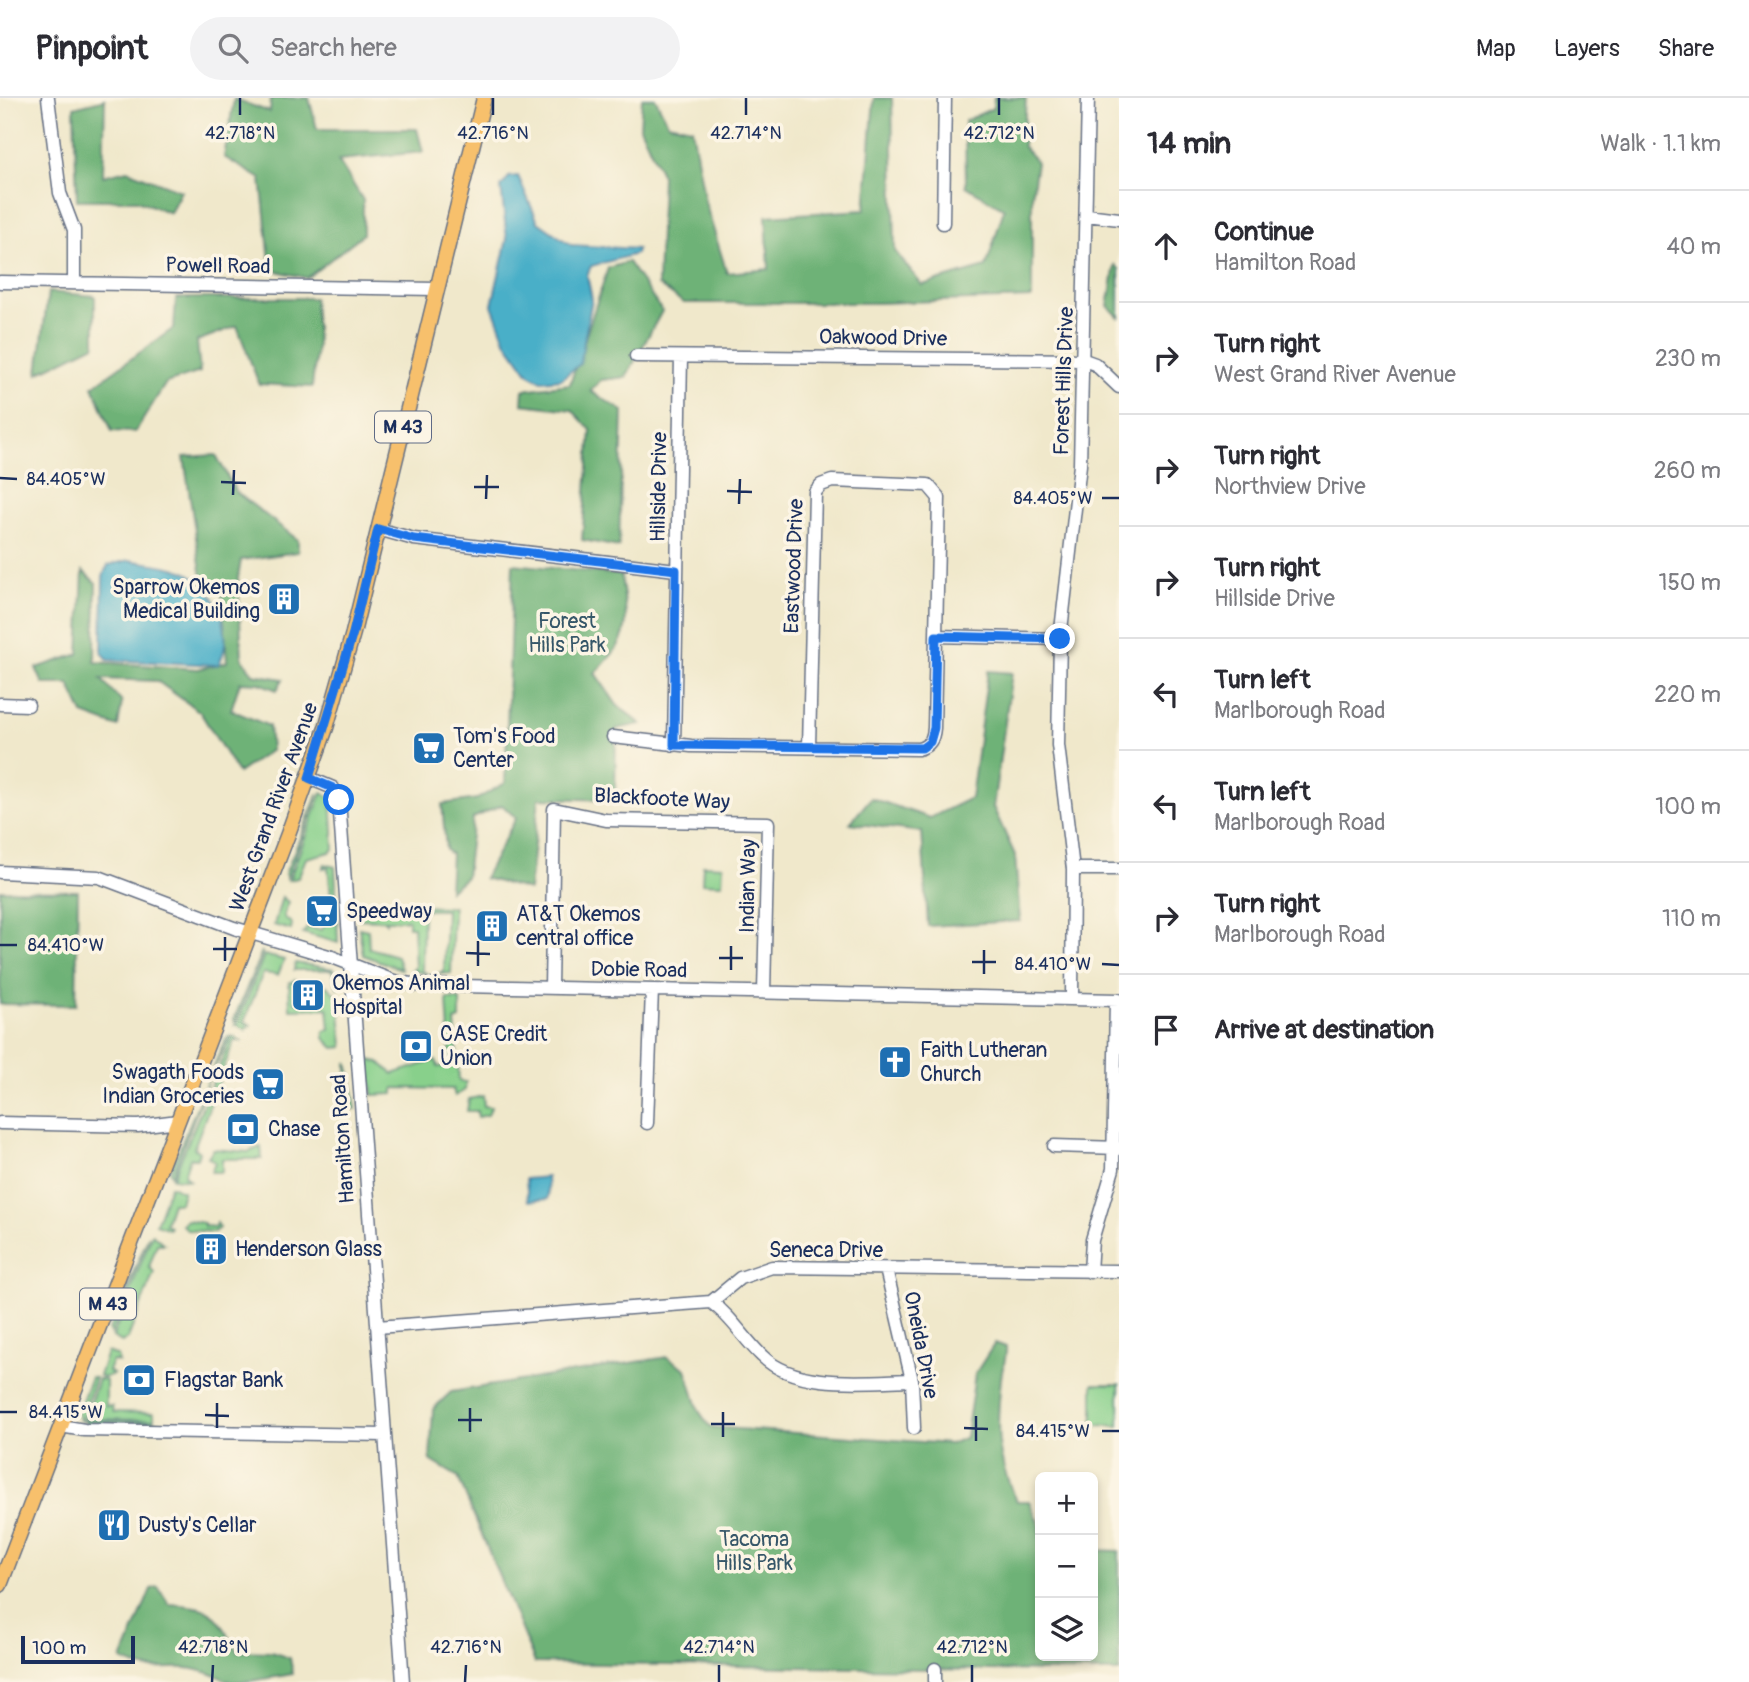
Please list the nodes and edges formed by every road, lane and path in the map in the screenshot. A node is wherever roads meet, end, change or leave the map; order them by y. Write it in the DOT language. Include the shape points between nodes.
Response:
graph roads {
  1 [pos="48,98"];
  2 [pos="484,98"];
  3 [pos="945,98"];
  4 [pos="1088,98"];
  5 [pos="1087,215"];
  6 [pos="1119,219"];
  7 [pos="943,223"];
  8 [pos="0,282"];
  9 [pos="74,283"];
  10 [pos="436,289"];
  11 [pos="636,356"];
  12 [pos="681,357"];
  13 [pos="1084,360"];
  14 [pos="1119,387"];
  15 [pos="378,529"];
  16 [pos="676,570"];
  17 [pos="936,636"];
  18 [pos="1060,639"];
  19 [pos="0,704"];
  20 [pos="28,705"];
  21 [pos="613,737"];
  22 [pos="674,745"];
  23 [pos="809,747"];
  24 [pos="309,778"];
  25 [pos="768,823"];
  26 [pos="1073,869"];
  27 [pos="1119,869"];
  28 [pos="0,872"];
  29 [pos="250,933"];
  30 [pos="349,964"];
  31 [pos="551,988"];
  32 [pos="652,990"];
  33 [pos="764,992"];
  34 [pos="1072,999"];
  35 [pos="1118,1000"];
  36 [pos="178,1121"];
  37 [pos="0,1123"];
  38 [pos="647,1123"];
  39 [pos="1054,1146"];
  40 [pos="1116,1147"];
  41 [pos="886,1269"];
  42 [pos="1119,1271"];
  43 [pos="1090,1272"];
  44 [pos="711,1301"];
  45 [pos="376,1327"];
  46 [pos="912,1380"];
  47 [pos="61,1426"];
  48 [pos="914,1428"];
  49 [pos="385,1435"];
  50 [pos="0,1585"];
  51 [pos="403,1682"];
  1 -- 9 [label="street" via="60,193 74,229"];
  2 -- 10 [label="main road, West Grand River Avenue / M 43"];
  3 -- 7 [label="street"];
  4 -- 5 [label="street, Forest Hills Drive"];
  5 -- 6 [label="street"];
  5 -- 13 [label="street, Forest Hills Drive"];
  8 -- 9 [label="street, Powell Road"];
  9 -- 10 [label="street, Powell Road"];
  10 -- 15 [label="main road, West Grand River Avenue / M 43"];
  11 -- 12 [label="street, Oakwood Drive"];
  12 -- 13 [label="street, Oakwood Drive"];
  12 -- 16 [label="street, Hillside Drive"];
  13 -- 14 [label="street" via="1095,364"];
  13 -- 18 [label="street, Forest Hills Drive" via="1080,465"];
  15 -- 16 [label="street" via="414,539"];
  15 -- 24 [label="main road, West Grand River Avenue / M 43" via="350,646"];
  16 -- 22 [label="street, Hillside Drive"];
  17 -- 18 [label="street"];
  17 -- 23 [label="street" via="935,721 930,742 918,749"];
  17 -- 23 [label="street, Eastwood Drive" via="936,491 919,483 832,481 821,485 813,507"];
  18 -- 26 [label="street, Forest Hills Drive" via="1058,764"];
  19 -- 20 [label="street"];
  21 -- 22 [label="street"];
  22 -- 23 [label="street"];
  24 -- 29 [label="main road, West Grand River Avenue / M 43"];
  24 -- 30 [label="street, Hamilton Road" via="331,787 339,797"];
  25 -- 31 [label="street, Blackfoote Way" via="606,820 555,808"];
  25 -- 33 [label="street, Indian Way"];
  26 -- 27 [label="street"];
  26 -- 34 [label="street, Forest Hills Drive"];
  28 -- 29 [label="street, Dobie Road" via="99,877"];
  29 -- 30 [label="street, Dobie Road"];
  29 -- 36 [label="main road, West Grand River Avenue / M 43"];
  30 -- 31 [label="street, Dobie Road" via="416,985"];
  30 -- 45 [label="street, Hamilton Road"];
  31 -- 32 [label="street, Dobie Road"];
  32 -- 33 [label="street, Dobie Road"];
  32 -- 38 [label="street"];
  33 -- 34 [label="street, Dobie Road"];
  34 -- 35 [label="street, Dobie Road"];
  35 -- 40 [label="street"];
  36 -- 37 [label="street" via="138,1126"];
  36 -- 47 [label="main road, West Grand River Avenue / M 43"];
  39 -- 40 [label="street"];
  40 -- 43 [label="street" via="1092,1240"];
  41 -- 43 [label="street, Seneca Drive"];
  41 -- 44 [label="street, Seneca Drive" via="772,1267 740,1278"];
  41 -- 46 [label="street, Oneida Drive"];
  42 -- 43 [label="street, Seneca Drive"];
  44 -- 45 [label="street"];
  44 -- 46 [label="street" via="760,1354 790,1374 814,1379"];
  45 -- 49 [label="street, Hamilton Road"];
  46 -- 48 [label="street, Oneida Drive"];
  47 -- 49 [label="street"];
  47 -- 50 [label="main road, West Grand River Avenue / M 43"];
  49 -- 51 [label="street, Hamilton Road"];
}
